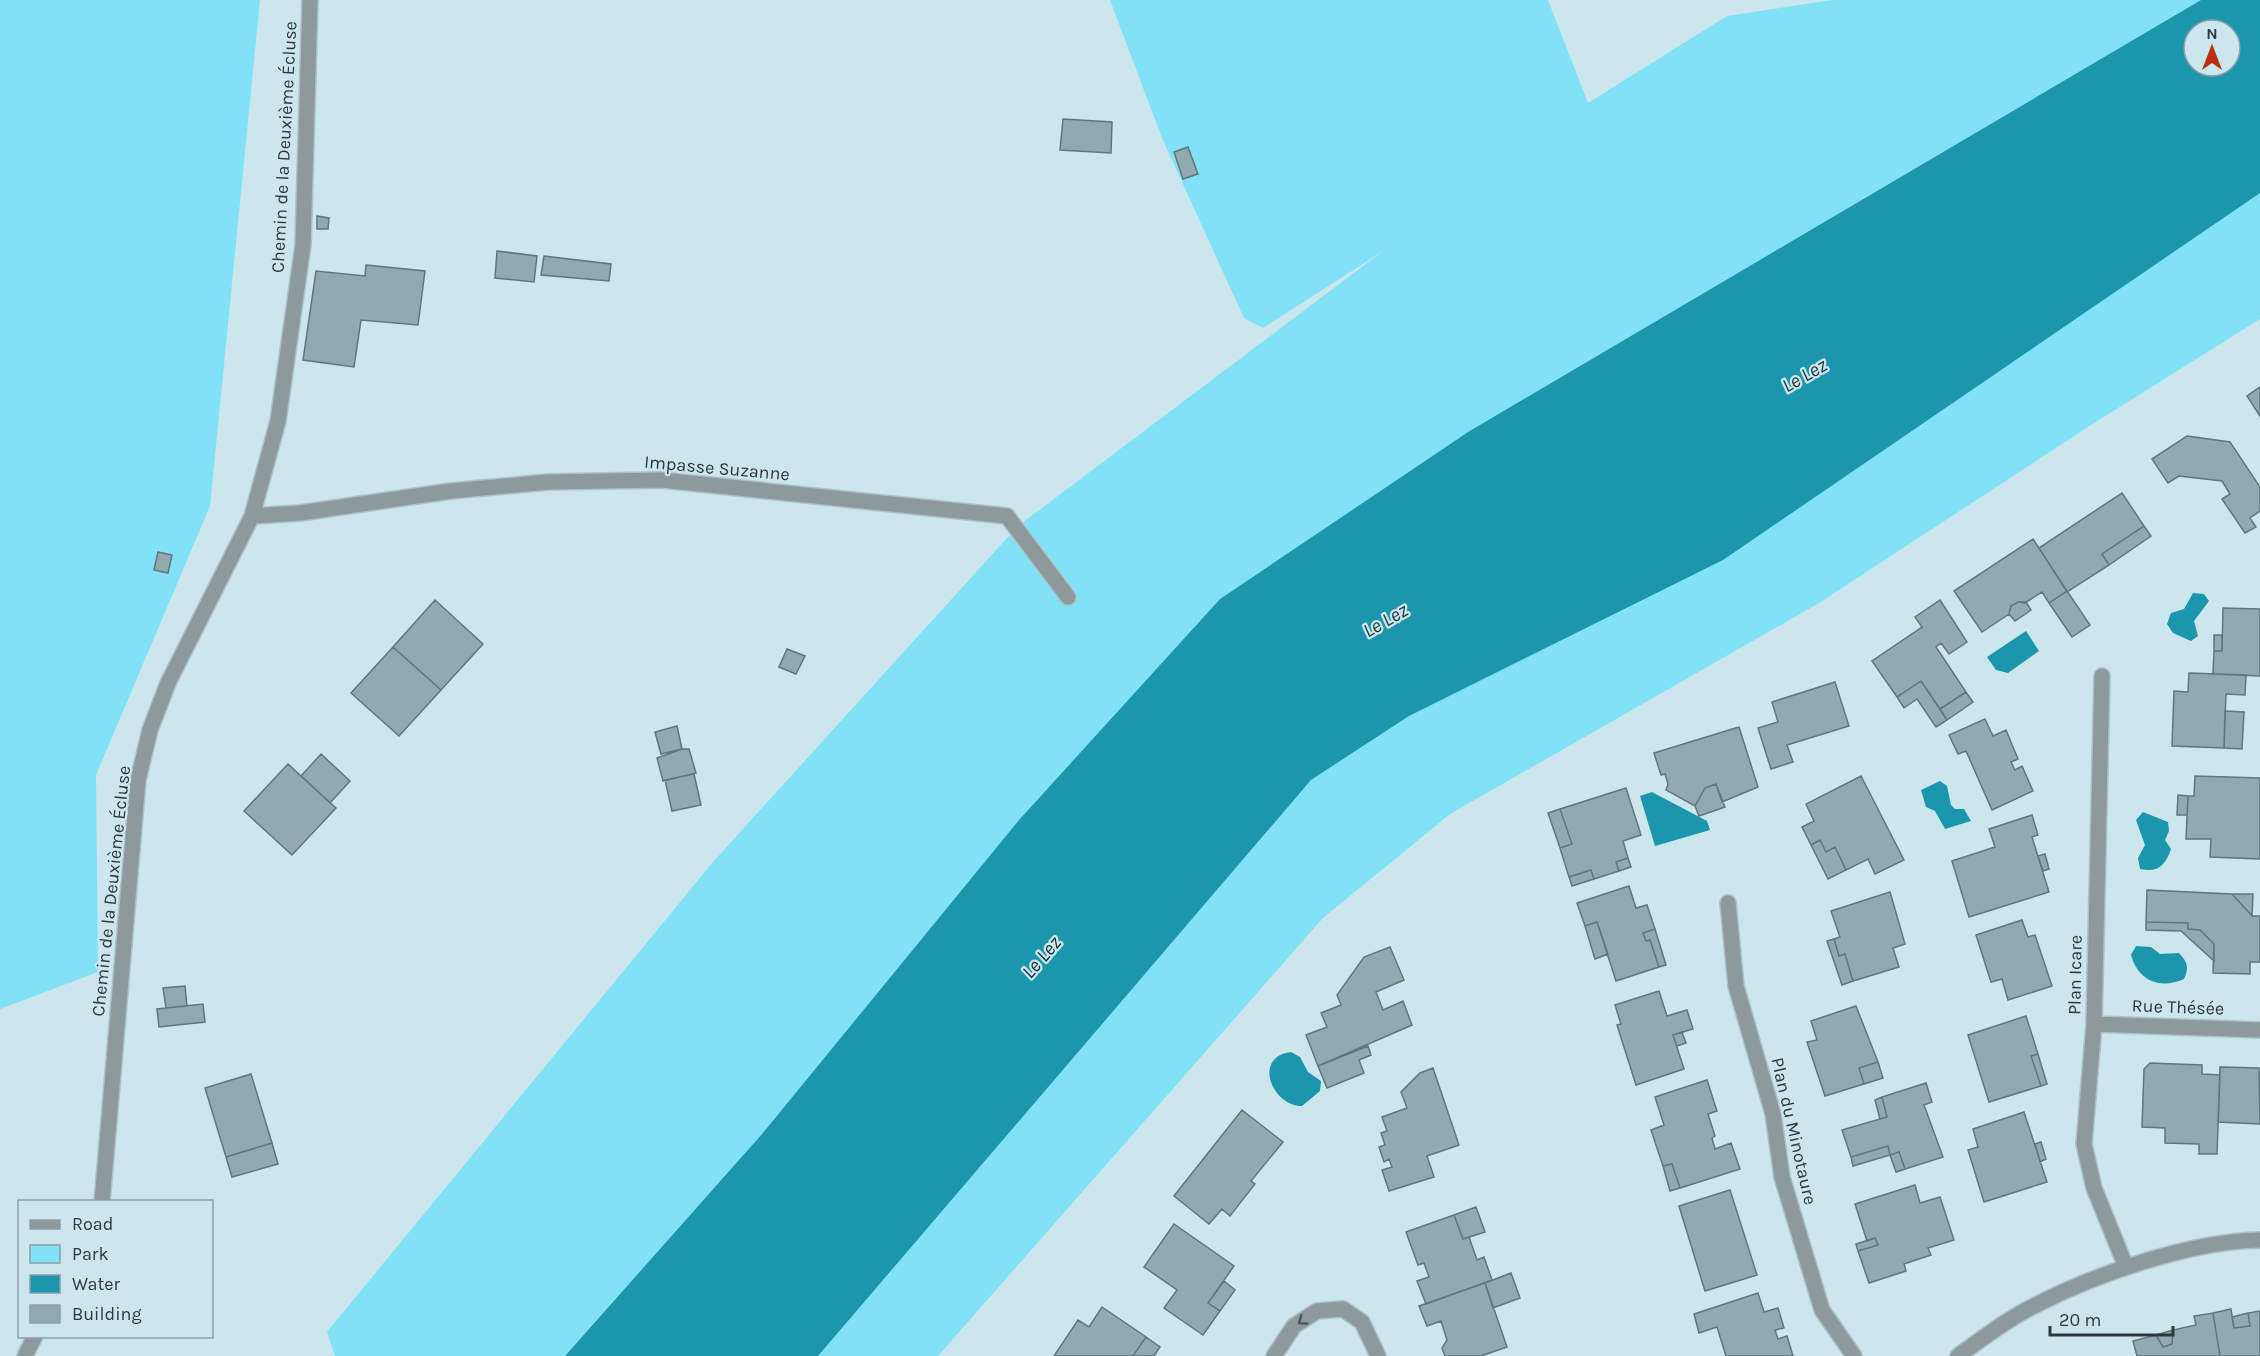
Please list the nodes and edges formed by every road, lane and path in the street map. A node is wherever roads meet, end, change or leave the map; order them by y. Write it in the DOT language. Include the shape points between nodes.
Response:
graph roads {
  1 [pos="310,0"];
  2 [pos="252,516"];
  3 [pos="1068,597"];
  4 [pos="2102,676"];
  5 [pos="1728,903"];
  6 [pos="2094,1024"];
  7 [pos="2260,1030"];
  8 [pos="102,1200"];
  9 [pos="2260,1240"];
  10 [pos="2126,1267"];
  11 [pos="34,1338"];
  12 [pos="25,1356"];
  13 [pos="1274,1356"];
  14 [pos="1378,1356"];
  15 [pos="1854,1356"];
  16 [pos="1958,1356"];
  1 -- 2 [label="street, Chemin de la Deuxième Écluse" via="303,245 278,421"];
  2 -- 3 [label="street, Impasse Suzanne" via="537,483 662,480 1007,516"];
  2 -- 8 [label="street, Chemin de la Deuxième Écluse" via="168,683 150,730 138,780"];
  4 -- 6 [label="street, Plan Icare"];
  5 -- 15 [label="street, Plan du Minotaure" via="1736,986 1773,1114 1782,1177 1822,1310"];
  6 -- 7 [label="street, Rue Thésée"];
  6 -- 10 [label="street, Plan Icare" via="2084,1144 2094,1188"];
  9 -- 10 [label="street" via="2226,1240"];
  10 -- 16 [label="street" via="2034,1305"];
  11 -- 12 [label="street"];
  14 -- 13 [label="street, one-way" via="1362,1322 1343,1309 1317,1311 1294,1326"];
}
